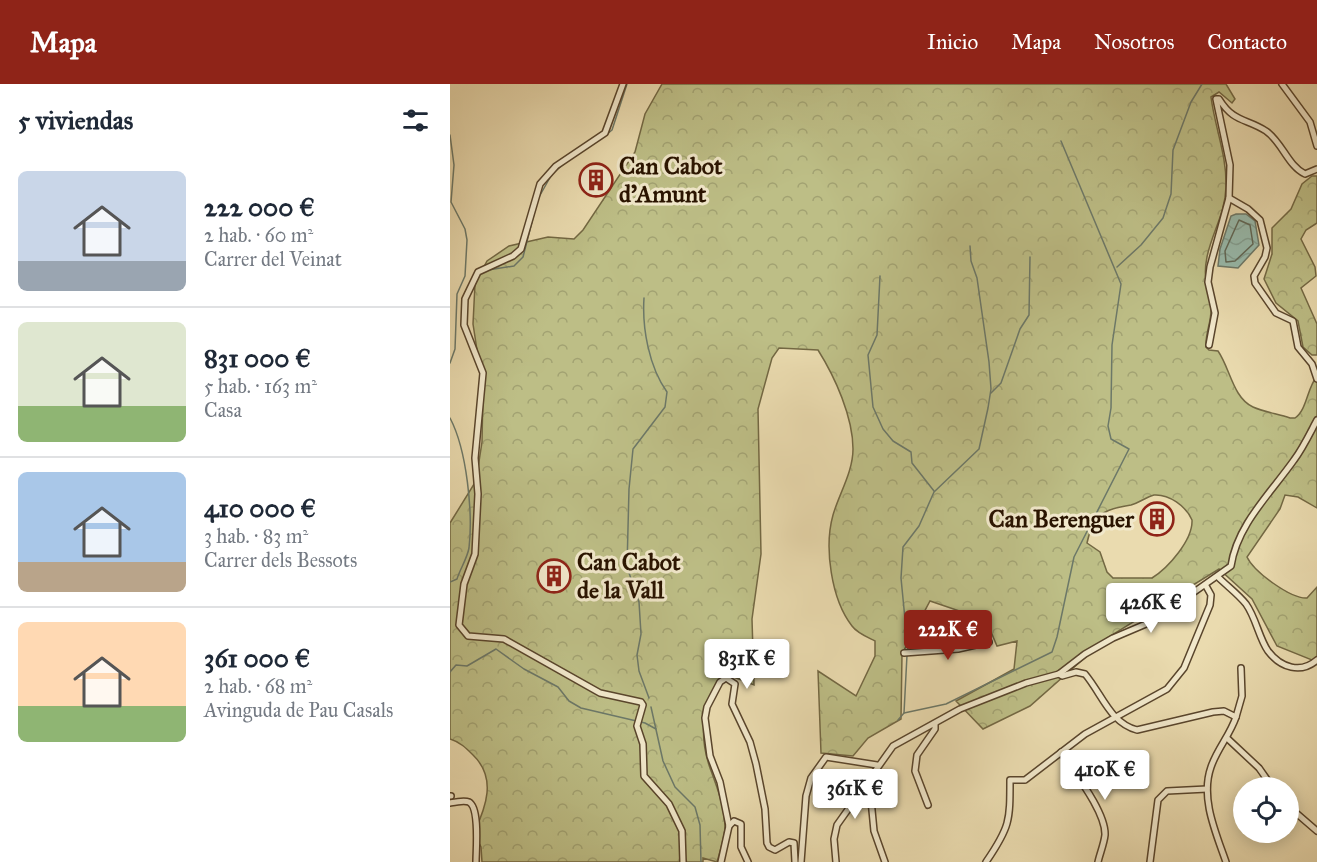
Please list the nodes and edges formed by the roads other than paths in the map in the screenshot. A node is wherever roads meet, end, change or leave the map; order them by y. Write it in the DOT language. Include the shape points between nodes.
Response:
graph roads {
  1 [pos="623,84"];
  2 [pos="1282,84"];
  3 [pos="1317,146"];
  4 [pos="1317,169"];
  5 [pos="1229,198"];
  6 [pos="1209,345"];
  7 [pos="1317,379"];
  8 [pos="1317,420"];
  9 [pos="1218,577"];
  10 [pos="1206,586"];
  11 [pos="988,642"];
  12 [pos="904,652"];
  13 [pos="1317,660"];
  14 [pos="1241,668"];
  15 [pos="1059,674"];
  16 [pos="1236,717"];
  17 [pos="1114,718"];
  18 [pos="935,724"];
  19 [pos="1228,739"];
  20 [pos="1061,752"];
  21 [pos="877,765"];
  22 [pos="1265,777"];
  23 [pos="869,778"];
  24 [pos="1207,789"];
  25 [pos="450,803"];
  26 [pos="928,805"];
  27 [pos="1299,815"];
  28 [pos="729,826"];
  29 [pos="1317,831"];
  30 [pos="476,862"];
  31 [pos="683,862"];
  32 [pos="721,862"];
  33 [pos="748,862"];
  34 [pos="795,862"];
  35 [pos="801,862"];
  36 [pos="836,862"];
  37 [pos="885,862"];
  38 [pos="986,862"];
  39 [pos="1098,862"];
  40 [pos="1150,862"];
  41 [pos="1226,862"];
  1 -- 31 [label="street" via="605,133 556,166 540,184 521,249 478,272 465,299 464,325 483,373 475,458 475,554 464,584 459,625 468,636 504,639 600,693 643,705 637,726 643,744 644,776 669,804 682,831"];
  2 -- 3 [label="street" via="1310,122"];
  4 -- 5 [label="street" via="1305,174 1298,171 1266,131 1235,118 1217,98 1230,165"];
  5 -- 6 [label="street" via="1210,267 1208,282 1215,313"];
  5 -- 7 [label="street" via="1260,220 1267,248 1254,276 1255,283 1276,313 1293,321 1298,346 1312,364"];
  8 -- 9 [label="street" via="1296,458 1234,545 1230,566"];
  9 -- 10 [label="street"];
  9 -- 13 [label="street" via="1245,604 1269,651 1300,670"];
  10 -- 15 [label="street" via="1153,621 1085,654"];
  10 -- 17 [label="street" via="1211,595 1210,605 1184,668 1161,694"];
  11 -- 12 [label="street" via="958,649"];
  14 -- 16 [label="street" via="1242,696"];
  15 -- 17 [label="street" via="1085,674"];
  15 -- 18 [label="street" via="985,698"];
  16 -- 17 [label="street" via="1224,711 1213,712 1137,730 1126,728"];
  16 -- 19 [label="street"];
  17 -- 20 [label="street"];
  18 -- 21 [label="street" via="893,746"];
  18 -- 26 [label="street" via="918,755 915,771"];
  19 -- 22 [label="street"];
  19 -- 24 [label="street" via="1211,767"];
  20 -- 38 [label="street" via="1025,780 1010,780 1010,814 1004,836"];
  20 -- 39 [label="street" via="1104,825"];
  21 -- 23 [label="street"];
  21 -- 35 [label="street" via="826,757 811,778 806,796"];
  23 -- 36 [label="street" via="837,825"];
  23 -- 37 [label="street" via="874,831"];
  24 -- 40 [label="street" via="1167,791 1158,800"];
  24 -- 41 [label="street" via="1211,819"];
  25 -- 30 [label="street" via="471,804 476,816"];
  27 -- 29 [label="street"];
  28 -- 32 [label="street"];
  28 -- 33 [label="street" via="734,821 741,824 741,847"];
  28 -- 34 [label="street" via="710,756 705,718 712,697 726,678 735,684 732,705 756,764 767,843 775,850 794,843"];
}
